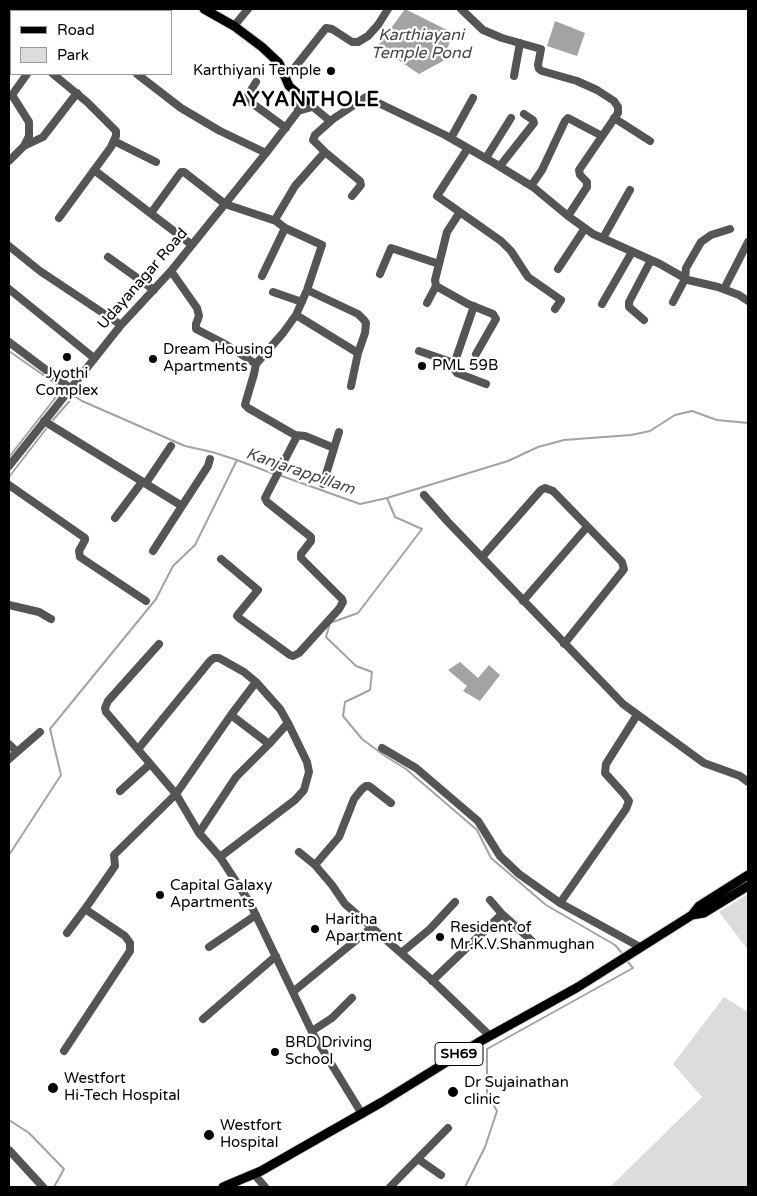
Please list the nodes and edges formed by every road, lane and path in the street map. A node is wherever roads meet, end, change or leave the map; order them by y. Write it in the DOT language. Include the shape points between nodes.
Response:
graph roads {
  1 [pos="204,9"];
  2 [pos="248,9"];
  3 [pos="388,9"];
  4 [pos="461,9"];
  5 [pos="234,26"];
  6 [pos="520,43"];
  7 [pos="26,75"];
  8 [pos="54,75"];
  9 [pos="138,75"];
  10 [pos="284,76"];
  11 [pos="514,76"];
  12 [pos="256,82"];
  13 [pos="77,93"];
  14 [pos="298,94"];
  15 [pos="10,96"];
  16 [pos="473,98"];
  17 [pos="309,104"];
  18 [pos="299,111"];
  19 [pos="524,114"];
  20 [pos="511,118"];
  21 [pos="614,118"];
  22 [pos="330,121"];
  23 [pos="286,128"];
  24 [pos="602,136"];
  25 [pos="450,138"];
  26 [pos="114,141"];
  27 [pos="650,141"];
  28 [pos="24,146"];
  29 [pos="468,148"];
  30 [pos="325,152"];
  31 [pos="266,153"];
  32 [pos="486,158"];
  33 [pos="9,161"];
  34 [pos="156,162"];
  35 [pos="500,166"];
  36 [pos="94,170"];
  37 [pos="531,186"];
  38 [pos="630,190"];
  39 [pos="352,196"];
  40 [pos="225,204"];
  41 [pos="460,212"];
  42 [pos="151,213"];
  43 [pos="568,216"];
  44 [pos="59,218"];
  45 [pos="276,221"];
  46 [pos="285,228"];
  47 [pos="585,228"];
  48 [pos="730,229"];
  49 [pos="603,238"];
  50 [pos="748,242"];
  51 [pos="192,245"];
  52 [pos="9,246"];
  53 [pos="632,252"];
  54 [pos="108,257"];
  55 [pos="651,260"];
  56 [pos="439,264"];
  57 [pos="558,269"];
  58 [pos="171,272"];
  59 [pos="380,274"];
  60 [pos="262,276"];
  61 [pos="686,279"];
  62 [pos="436,286"];
  63 [pos="9,289"];
  64 [pos="724,289"];
  65 [pos="154,290"];
  66 [pos="308,290"];
  67 [pos="273,292"];
  68 [pos="748,301"];
  69 [pos="302,302"];
  70 [pos="673,302"];
  71 [pos="427,303"];
  72 [pos="602,304"];
  73 [pos="474,306"];
  74 [pos="555,309"];
  75 [pos="296,315"];
  76 [pos="644,320"];
  77 [pos="121,325"];
  78 [pos="9,342"];
  79 [pos="419,351"];
  80 [pos="358,354"];
  81 [pos="476,354"];
  82 [pos="94,358"];
  83 [pos="454,363"];
  84 [pos="256,364"];
  85 [pos="486,384"];
  86 [pos="351,386"];
  87 [pos="68,390"];
  88 [pos="44,421"];
  89 [pos="339,432"];
  90 [pos="295,435"];
  91 [pos="171,446"];
  92 [pos="334,448"];
  93 [pos="210,460"];
  94 [pos="9,466"];
  95 [pos="144,483"];
  96 [pos="323,484"];
  97 [pos="9,485"];
  98 [pos="424,495"];
  99 [pos="182,506"];
  100 [pos="115,518"];
  101 [pos="587,527"];
  102 [pos="153,551"];
  103 [pos="482,557"];
  104 [pos="221,559"];
  105 [pos="146,601"];
  106 [pos="523,601"];
  107 [pos="9,605"];
  108 [pos="51,619"];
  109 [pos="159,644"];
  110 [pos="564,644"];
  111 [pos="256,682"];
  112 [pos="231,715"];
  113 [pos="638,715"];
  114 [pos="288,723"];
  115 [pos="40,732"];
  116 [pos="9,744"];
  117 [pos="269,744"];
  118 [pos="139,748"];
  119 [pos="382,748"];
  120 [pos="17,752"];
  121 [pos="9,759"];
  122 [pos="150,764"];
  123 [pos="748,782"];
  124 [pos="120,791"];
  125 [pos="176,794"];
  126 [pos="391,803"];
  127 [pos="199,833"];
  128 [pos="299,852"];
  129 [pos="220,857"];
  130 [pos="315,866"];
  131 [pos="748,876"];
  132 [pos="748,886"];
  133 [pos="490,900"];
  134 [pos="455,902"];
  135 [pos="560,903"];
  136 [pos="85,909"];
  137 [pos="502,914"];
  138 [pos="256,916"];
  139 [pos="692,916"];
  140 [pos="371,928"];
  141 [pos="67,934"];
  142 [pos="532,941"];
  143 [pos="640,947"];
  144 [pos="209,948"];
  145 [pos="401,953"];
  146 [pos="276,956"];
  147 [pos="432,981"];
  148 [pos="294,992"];
  149 [pos="352,998"];
  150 [pos="203,1019"];
  151 [pos="312,1031"];
  152 [pos="490,1036"];
  153 [pos="64,1051"];
  154 [pos="362,1114"];
  155 [pos="448,1128"];
  156 [pos="9,1150"];
  157 [pos="418,1159"];
  158 [pos="254,1174"];
  159 [pos="441,1175"];
  160 [pos="43,1187"];
  161 [pos="223,1187"];
  162 [pos="265,1187"];
  163 [pos="390,1187"];
  1 -- 5 [label="main road"];
  2 -- 5 [label="street"];
  3 -- 10 [label="street" via="368,36 358,42 326,28 292,71"];
  4 -- 6 [label="street" via="483,30"];
  5 -- 10 [label="main road" via="275,59"];
  6 -- 11 [label="street"];
  6 -- 21 [label="street" via="541,48 539,69 577,81 614,101 618,112"];
  7 -- 15 [label="street"];
  8 -- 13 [label="street"];
  9 -- 31 [label="street" via="181,108"];
  10 -- 14 [label="main road"];
  12 -- 23 [label="street" via="248,98"];
  13 -- 26 [label="street" via="113,127 116,131"];
  13 -- 28 [label="street" via="42,137"];
  14 -- 17 [label="main road"];
  14 -- 18 [label="street"];
  15 -- 28 [label="street" via="29,122"];
  16 -- 25 [label="street"];
  17 -- 18 [label="street"];
  17 -- 22 [label="street"];
  18 -- 23 [label="street, Udayanagar Road"];
  19 -- 35 [label="street" via="534,123"];
  20 -- 32 [label="street"];
  21 -- 24 [label="street"];
  21 -- 27 [label="street"];
  22 -- 25 [label="street" via="366,97"];
  22 -- 30 [label="street" via="313,140"];
  23 -- 31 [label="street, Udayanagar Road"];
  24 -- 37 [label="street" via="568,118"];
  24 -- 43 [label="street" via="578,170 588,182"];
  25 -- 29 [label="street"];
  26 -- 34 [label="street"];
  26 -- 36 [label="street"];
  28 -- 33 [label="street"];
  29 -- 32 [label="street"];
  29 -- 41 [label="street" via="437,196"];
  30 -- 39 [label="street" via="360,181 361,185"];
  30 -- 45 [label="street" via="295,186"];
  31 -- 40 [label="street, Udayanagar Road"];
  32 -- 35 [label="street"];
  35 -- 37 [label="street"];
  36 -- 42 [label="street"];
  36 -- 44 [label="street"];
  37 -- 43 [label="street"];
  38 -- 49 [label="street"];
  40 -- 42 [label="street" via="181,172"];
  40 -- 45 [label="street"];
  40 -- 51 [label="street, Udayanagar Road"];
  41 -- 56 [label="street" via="447,232"];
  41 -- 74 [label="street" via="511,251 528,277 561,300"];
  42 -- 51 [label="street"];
  43 -- 47 [label="street"];
  45 -- 46 [label="street"];
  46 -- 60 [label="street"];
  46 -- 66 [label="street" via="322,245"];
  47 -- 49 [label="street"];
  47 -- 57 [label="street"];
  48 -- 61 [label="street" via="711,234 701,242 686,268"];
  49 -- 53 [label="street"];
  50 -- 64 [label="street"];
  51 -- 58 [label="street, Udayanagar Road"];
  52 -- 77 [label="street" via="40,271"];
  53 -- 55 [label="street"];
  53 -- 72 [label="street"];
  54 -- 65 [label="street"];
  55 -- 61 [label="street"];
  55 -- 76 [label="street" via="628,306"];
  56 -- 59 [label="street" via="391,248"];
  56 -- 62 [label="street"];
  58 -- 65 [label="street, Udayanagar Road"];
  58 -- 84 [label="street" via="197,308 196,329"];
  61 -- 64 [label="street"];
  61 -- 70 [label="street"];
  62 -- 71 [label="street"];
  62 -- 73 [label="street"];
  63 -- 82 [label="street"];
  64 -- 68 [label="street"];
  65 -- 77 [label="street, Udayanagar Road"];
  66 -- 69 [label="street"];
  66 -- 80 [label="street" via="364,320 365,333"];
  67 -- 69 [label="street"];
  69 -- 75 [label="street"];
  73 -- 81 [label="street" via="493,314 496,319"];
  73 -- 83 [label="street"];
  75 -- 80 [label="street"];
  75 -- 84 [label="street"];
  77 -- 82 [label="street, Udayanagar Road"];
  78 -- 87 [label="street"];
  79 -- 83 [label="street"];
  80 -- 86 [label="street"];
  82 -- 87 [label="street, Udayanagar Road"];
  83 -- 85 [label="street" via="454,370 458,373"];
  84 -- 90 [label="street" via="246,405"];
  87 -- 88 [label="street, Udayanagar Road"];
  88 -- 94 [label="street, Udayanagar Road"];
  88 -- 95 [label="street"];
  89 -- 92 [label="street"];
  90 -- 92 [label="street"];
  90 -- 104 [label="street" via="266,498 311,537 301,558 342,599 342,604 299,653 290,655 238,618 258,590"];
  91 -- 95 [label="street"];
  92 -- 96 [label="street"];
  93 -- 99 [label="street"];
  95 -- 99 [label="street"];
  95 -- 100 [label="street"];
  97 -- 105 [label="street" via="85,538 80,557"];
  98 -- 103 [label="street"];
  99 -- 102 [label="street"];
  101 -- 103 [label="street" via="553,491 545,488"];
  101 -- 106 [label="street"];
  101 -- 110 [label="street" via="622,562 624,569"];
  103 -- 106 [label="street"];
  106 -- 110 [label="street"];
  107 -- 108 [label="street" via="39,612"];
  109 -- 118 [label="street" via="105,708"];
  110 -- 113 [label="street"];
  111 -- 112 [label="street"];
  111 -- 114 [label="street"];
  111 -- 118 [label="street" via="234,665 214,658"];
  112 -- 117 [label="street"];
  112 -- 125 [label="street"];
  113 -- 123 [label="street" via="704,763"];
  113 -- 135 [label="street" via="606,764 605,772 629,801 626,809"];
  114 -- 117 [label="street"];
  114 -- 129 [label="street" via="307,762 309,772 304,790"];
  115 -- 120 [label="street"];
  116 -- 120 [label="street"];
  117 -- 127 [label="street" via="236,777"];
  118 -- 122 [label="street"];
  119 -- 135 [label="street" via="416,768 478,821 500,856"];
  120 -- 121 [label="street"];
  122 -- 124 [label="street"];
  122 -- 125 [label="street"];
  125 -- 127 [label="street"];
  125 -- 136 [label="street" via="114,855 115,866"];
  126 -- 130 [label="street" via="369,786 362,789 354,799 336,841"];
  127 -- 129 [label="street"];
  128 -- 130 [label="street"];
  129 -- 138 [label="street"];
  130 -- 140 [label="street" via="345,904"];
  131 -- 139 [label="main road" via="699,906"];
  132 -- 139 [label="main road, SH69" via="704,913"];
  133 -- 137 [label="street"];
  134 -- 145 [label="street"];
  135 -- 143 [label="street"];
  136 -- 141 [label="street"];
  136 -- 153 [label="street" via="125,936 130,943 130,951"];
  137 -- 142 [label="street"];
  137 -- 147 [label="street"];
  138 -- 144 [label="street"];
  138 -- 146 [label="street"];
  139 -- 143 [label="main road, SH69"];
  140 -- 145 [label="street"];
  140 -- 148 [label="street"];
  143 -- 152 [label="main road, SH69" via="578,987"];
  145 -- 147 [label="street"];
  146 -- 148 [label="street"];
  146 -- 150 [label="street"];
  147 -- 152 [label="street"];
  148 -- 151 [label="street"];
  149 -- 151 [label="street" via="332,1018"];
  151 -- 154 [label="street"];
  152 -- 154 [label="main road, SH69"];
  154 -- 158 [label="main road, SH69"];
  155 -- 157 [label="street"];
  156 -- 160 [label="street"];
  157 -- 159 [label="street"];
  157 -- 163 [label="street"];
  158 -- 161 [label="main road, SH69"];
  158 -- 162 [label="street"];
}
